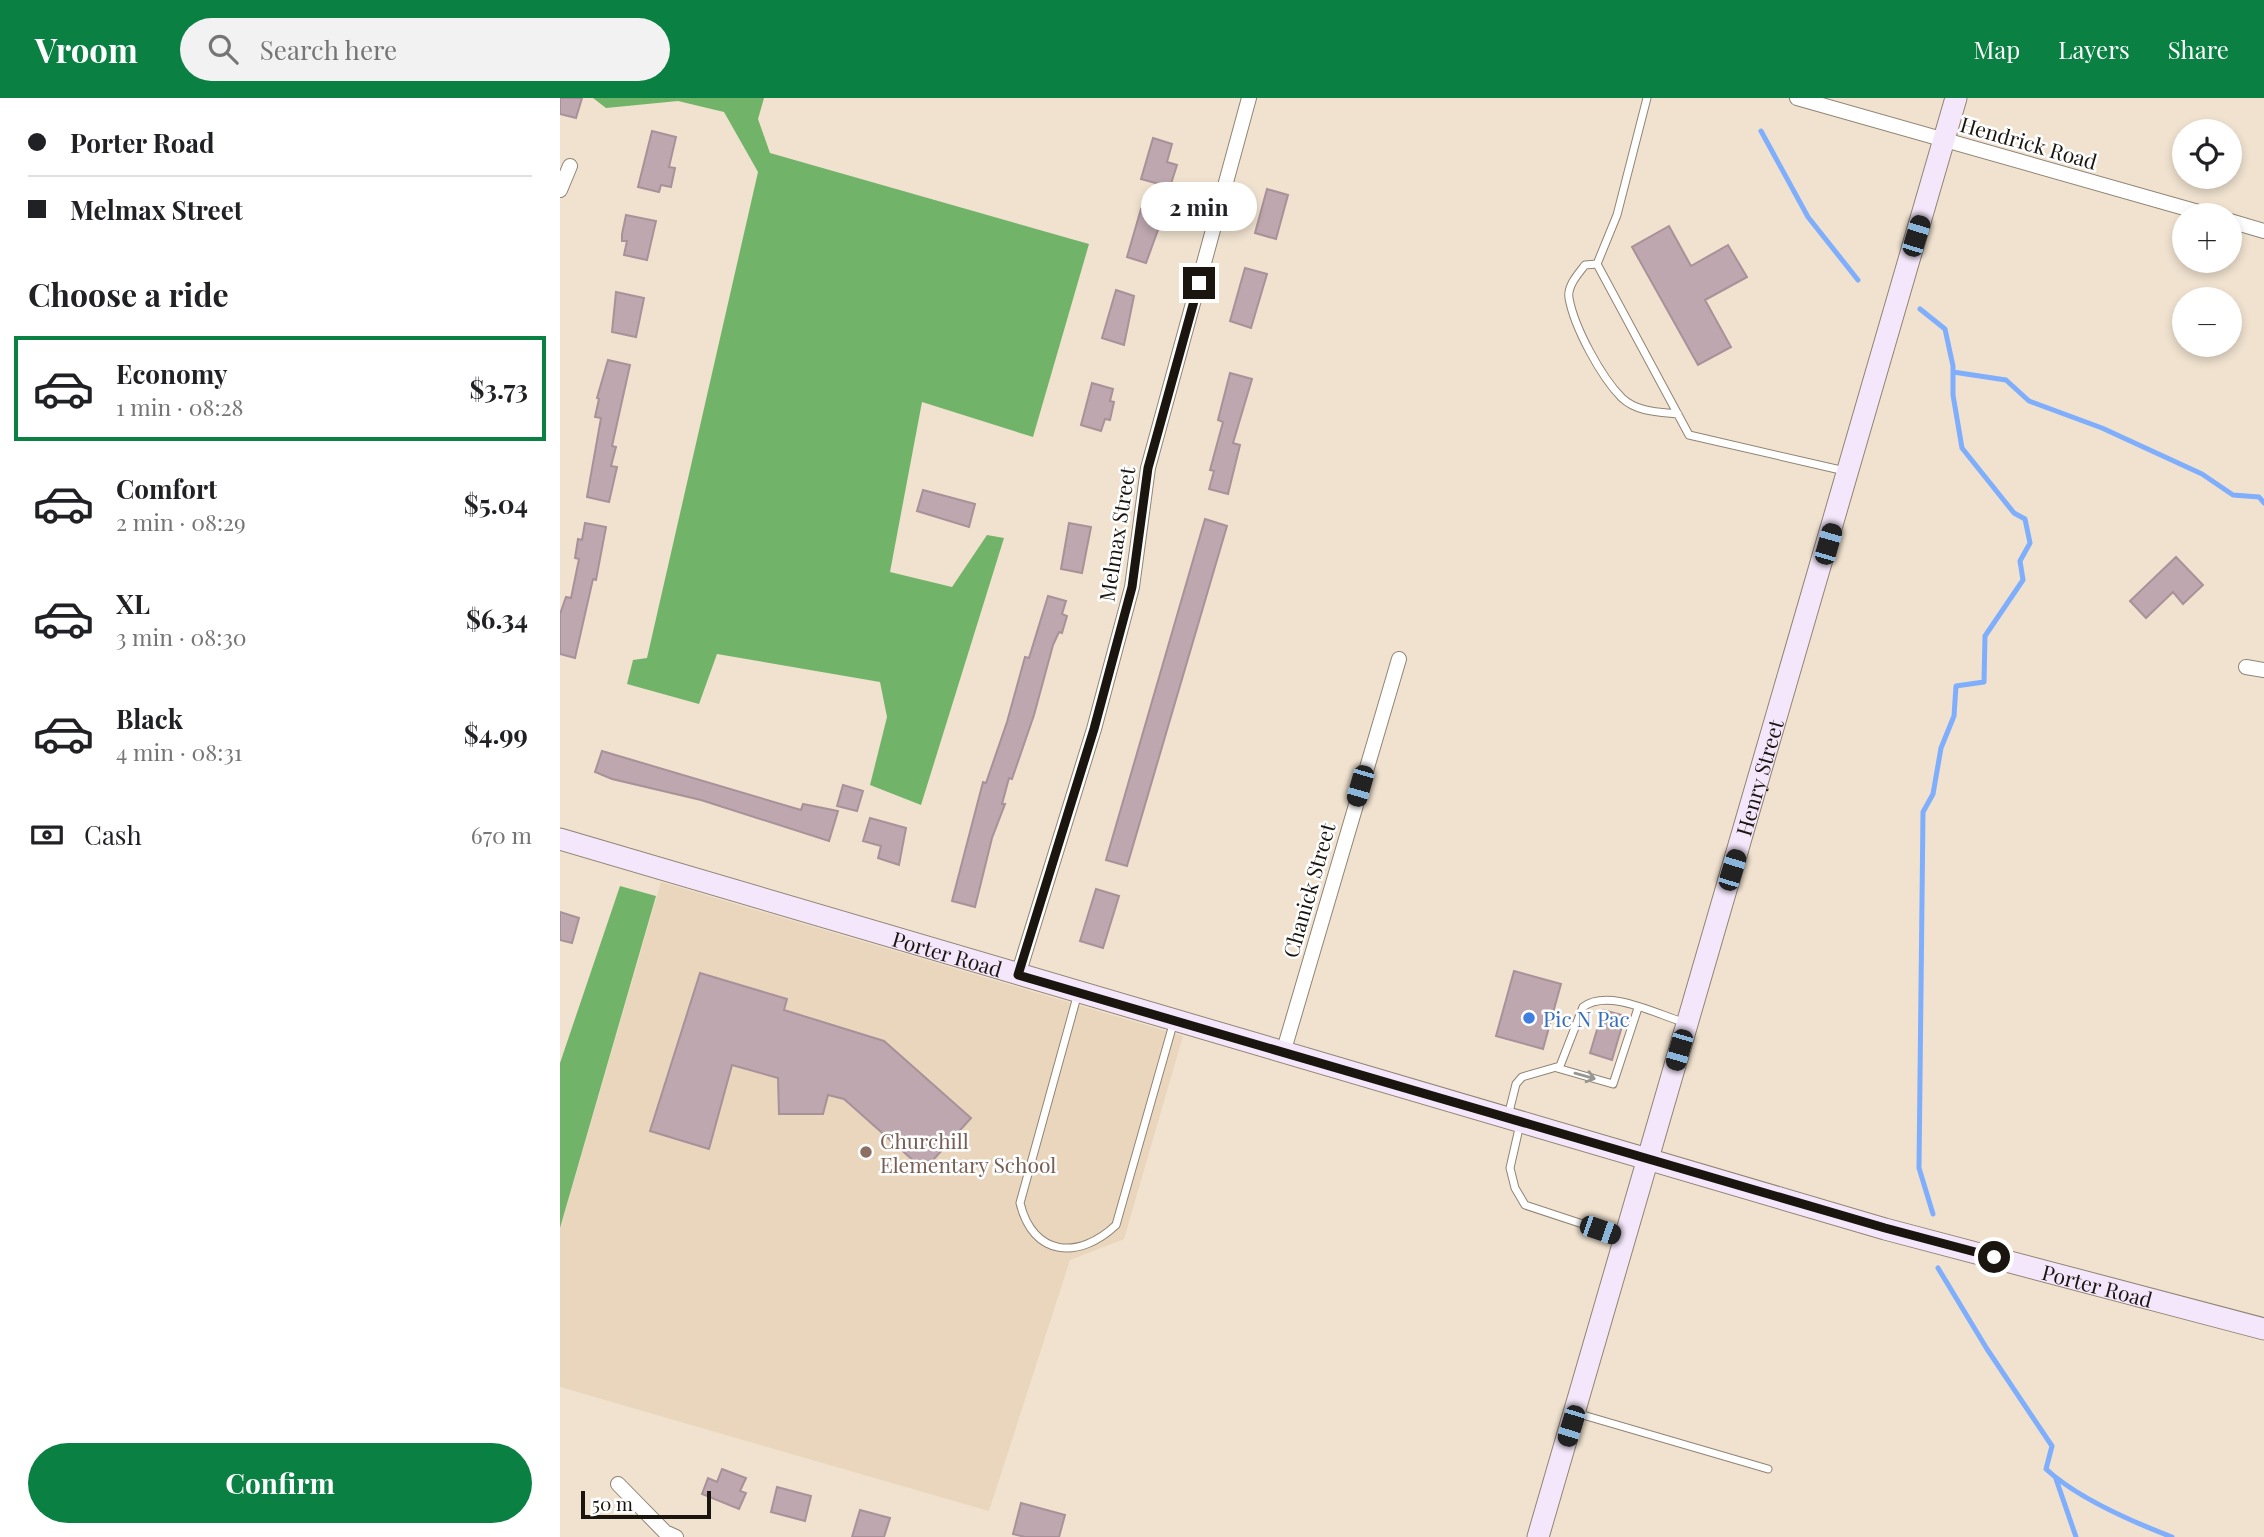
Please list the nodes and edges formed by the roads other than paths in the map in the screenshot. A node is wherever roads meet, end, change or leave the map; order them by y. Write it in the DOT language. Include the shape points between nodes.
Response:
graph roads {
  1 [pos="1249,98"];
  2 [pos="1647,98"];
  3 [pos="1797,98"];
  4 [pos="1956,98"];
  5 [pos="1945,140"];
  6 [pos="570,166"];
  7 [pos="560,190"];
  8 [pos="2172,204"];
  9 [pos="2242,225"];
  10 [pos="2264,231"];
  11 [pos="1597,264"];
  12 [pos="1678,414"];
  13 [pos="1849,472"];
  14 [pos="1399,659"];
  15 [pos="2246,667"];
  16 [pos="2264,670"];
  17 [pos="560,839"];
  18 [pos="1018,975"];
  19 [pos="1078,992"];
  20 [pos="1638,1008"];
  21 [pos="1174,1021"];
  22 [pos="1687,1023"];
  23 [pos="1283,1053"];
  24 [pos="1557,1069"];
  25 [pos="1514,1118"];
  26 [pos="1647,1157"];
  27 [pos="1625,1238"];
  28 [pos="2264,1329"];
  29 [pos="1575,1413"];
  30 [pos="1768,1469"];
  31 [pos="618,1484"];
  32 [pos="676,1537"];
  33 [pos="1538,1537"];
  1 -- 18 [label="street, Melmax Street" via="1148,468 1132,587 1094,729"];
  2 -- 11 [label="lane" via="1618,215"];
  3 -- 5 [label="street, Hendrick Road"];
  4 -- 5 [label="street, Henry Street"];
  5 -- 8 [label="street, Hendrick Road"];
  5 -- 13 [label="street, Henry Street"];
  6 -- 7 [label="street"];
  9 -- 10 [label="street"];
  11 -- 12 [label="lane"];
  11 -- 12 [label="lane" via="1585,265 1573,280 1569,296 1589,351 1623,399 1646,411"];
  12 -- 13 [label="lane" via="1689,435"];
  13 -- 22 [label="street, Henry Street"];
  14 -- 23 [label="street, Chanick Street"];
  15 -- 16 [label="street"];
  17 -- 18 [label="street, Porter Road"];
  18 -- 19 [label="street, Porter Road"];
  19 -- 21 [label="street, Porter Road"];
  19 -- 21 [label="lane" via="1020,1203 1024,1222 1058,1249 1082,1248 1116,1225"];
  20 -- 22 [label="lane"];
  20 -- 24 [label="lane" via="1614,1001 1590,1002 1583,1007"];
  24 -- 20 [label="lane, one-way" via="1613,1084"];
  21 -- 23 [label="street, Porter Road"];
  22 -- 26 [label="street, Henry Street"];
  23 -- 25 [label="street, Porter Road"];
  24 -- 25 [label="lane" via="1522,1077 1516,1084"];
  25 -- 26 [label="street, Porter Road"];
  25 -- 27 [label="lane" via="1510,1168 1525,1205"];
  26 -- 27 [label="street, Henry Street"];
  26 -- 28 [label="street, Porter Road" via="1885,1228"];
  27 -- 29 [label="street, Henry Street"];
  29 -- 30 [label="lane"];
  29 -- 33 [label="street, Henry Street"];
  31 -- 32 [label="street" via="665,1532"];
}
